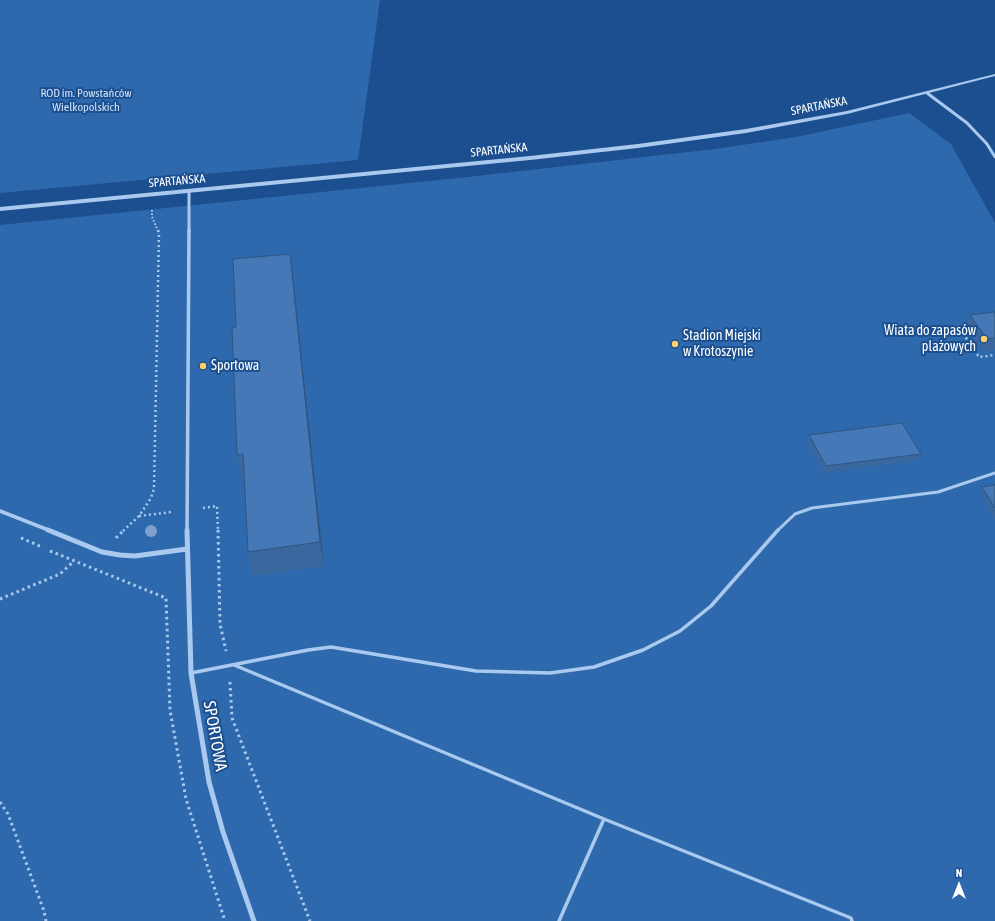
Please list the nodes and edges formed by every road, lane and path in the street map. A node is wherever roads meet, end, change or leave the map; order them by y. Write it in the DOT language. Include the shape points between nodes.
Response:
graph roads {
  1 [pos="995,75"];
  2 [pos="927,93"];
  3 [pos="995,157"];
  4 [pos="189,191"];
  5 [pos="152,194"];
  6 [pos="0,209"];
  7 [pos="973,324"];
  8 [pos="995,355"];
  9 [pos="995,473"];
  10 [pos="188,510"];
  11 [pos="0,511"];
  12 [pos="139,516"];
  13 [pos="13,535"];
  14 [pos="187,549"];
  15 [pos="102,552"];
  16 [pos="74,561"];
  17 [pos="88,567"];
  18 [pos="0,599"];
  19 [pos="234,664"];
  20 [pos="229,665"];
  21 [pos="191,673"];
  22 [pos="0,802"];
  23 [pos="604,819"];
  24 [pos="46,921"];
  25 [pos="225,921"];
  26 [pos="254,921"];
  27 [pos="310,921"];
  28 [pos="559,921"];
  29 [pos="852,921"];
  1 -- 2 [label="street, SPARTAŃSKA"];
  2 -- 3 [label="street" via="967,123 987,144"];
  2 -- 4 [label="street, SPARTAŃSKA" via="754,130 638,146"];
  4 -- 5 [label="street, SPARTAŃSKA"];
  4 -- 10 [label="street, SPORTOWA"];
  5 -- 6 [label="street, SPARTAŃSKA"];
  5 -- 12 [label="path" via="152,217 159,233 155,477 154,489"];
  7 -- 8 [label="path" via="958,326 979,357"];
  9 -- 19 [label="lane" via="938,492 812,508 795,514 712,606 680,631 643,650 594,667 550,673 476,672 331,647"];
  10 -- 12 [label="path"];
  10 -- 14 [label="street, SPORTOWA"];
  10 -- 20 [label="path" via="217,506 220,624"];
  11 -- 15 [label="street"];
  12 -- 15 [label="path"];
  13 -- 16 [label="path"];
  14 -- 15 [label="street" via="135,556"];
  14 -- 21 [label="street, SPORTOWA"];
  15 -- 17 [label="path"];
  16 -- 17 [label="path"];
  16 -- 18 [label="path" via="60,574"];
  17 -- 25 [label="path" via="166,598 170,710 186,799"];
  19 -- 20 [label="lane"];
  19 -- 23 [label="lane"];
  20 -- 21 [label="lane"];
  20 -- 27 [label="path" via="232,718"];
  21 -- 26 [label="street, SPORTOWA" via="209,782"];
  22 -- 24 [label="path" via="8,814"];
  23 -- 28 [label="lane"];
  23 -- 29 [label="lane" via="851,918"];
}
